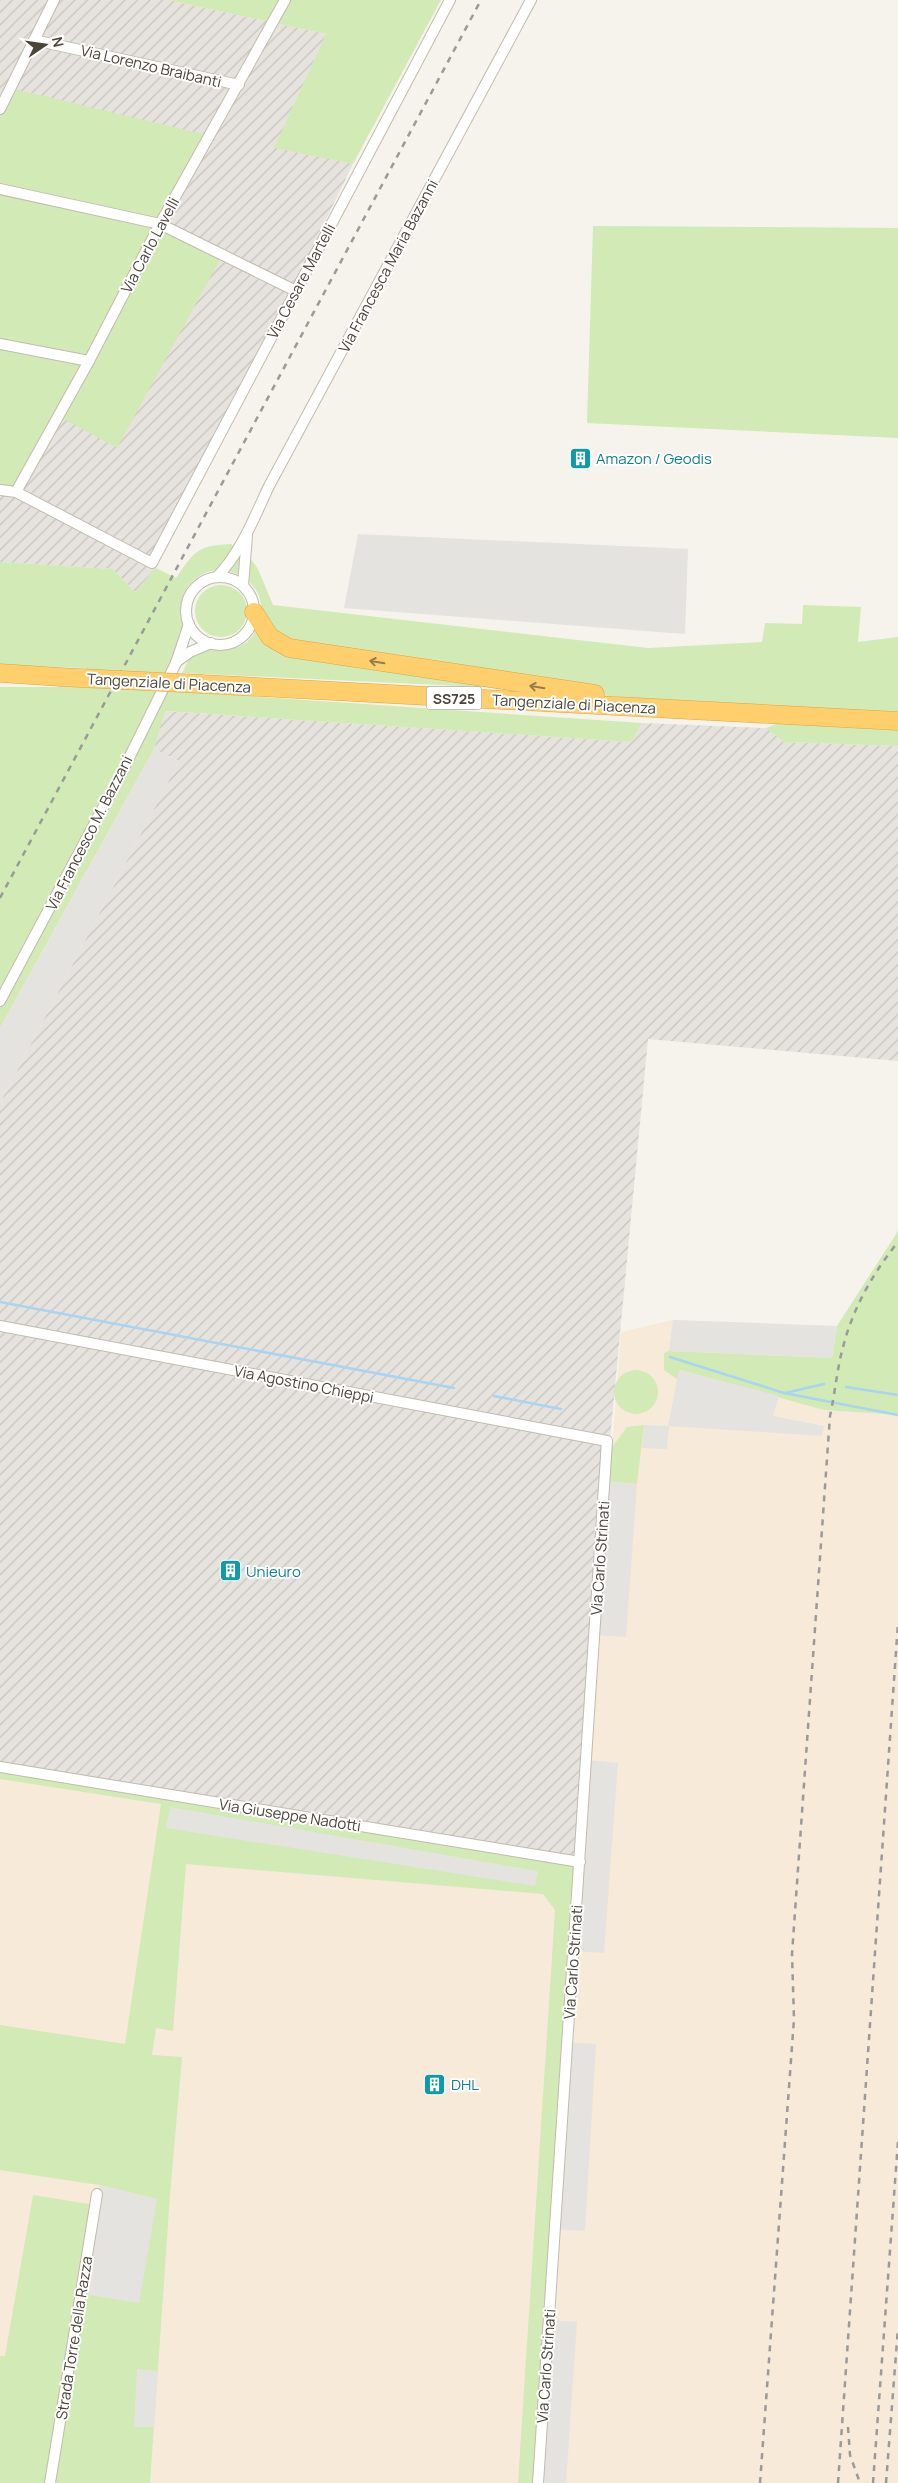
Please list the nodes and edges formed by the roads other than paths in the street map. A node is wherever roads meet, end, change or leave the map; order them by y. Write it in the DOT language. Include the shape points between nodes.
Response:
graph roads {
  1 [pos="54,0"];
  2 [pos="285,0"];
  3 [pos="450,0"];
  4 [pos="531,0"];
  5 [pos="34,40"];
  6 [pos="239,85"];
  7 [pos="0,109"];
  8 [pos="0,189"];
  9 [pos="160,224"];
  10 [pos="296,291"];
  11 [pos="0,344"];
  12 [pos="89,362"];
  13 [pos="0,490"];
  14 [pos="16,492"];
  15 [pos="248,533"];
  16 [pos="217,577"];
  17 [pos="242,585"];
  18 [pos="254,612"];
  19 [pos="189,624"];
  20 [pos="211,643"];
  21 [pos="176,663"];
  22 [pos="0,673"];
  23 [pos="40,676"];
  24 [pos="0,680"];
  25 [pos="706,711"];
  26 [pos="898,721"];
  27 [pos="0,1001"];
  28 [pos="0,1326"];
  29 [pos="607,1441"];
  30 [pos="0,1767"];
  31 [pos="580,1862"];
  32 [pos="97,2194"];
  33 [pos="50,2483"];
  34 [pos="538,2483"];
  1 -- 5 [label="street"];
  2 -- 6 [label="street, Via Carlo Lavelli"];
  3 -- 10 [label="street, Via Cesare Martelli"];
  4 -- 15 [label="street, Via Francesca Maria Bazanni" via="269,486"];
  5 -- 6 [label="street, Via Lorenzo Braibanti"];
  5 -- 7 [label="street"];
  6 -- 9 [label="street, Via Carlo Lavelli"];
  8 -- 9 [label="street"];
  9 -- 10 [label="street"];
  9 -- 12 [label="street, Via Carlo Lavelli"];
  10 -- 14 [label="street, Via Cesare Martelli" via="152,563"];
  11 -- 12 [label="street"];
  12 -- 14 [label="street, Via Carlo Lavelli"];
  13 -- 14 [label="street"];
  15 -- 16 [label="street"];
  15 -- 17 [label="street"];
  16 -- 17 [label="street"];
  16 -- 19 [label="street" via="205,580 191,594 187,604"];
  17 -- 18 [label="street" via="253,602"];
  18 -- 20 [label="street" via="248,631 240,638 221,645"];
  25 -- 18 [label="highway, one-way" via="668,700 569,692 289,648 270,637"];
  19 -- 20 [label="street" via="202,639"];
  19 -- 21 [label="street, Via Francesco M. Bazzani"];
  20 -- 21 [label="street, Via Francesco M. Bazzani" via="190,652"];
  21 -- 27 [label="street, Via Francesco M. Bazzani" via="106,804"];
  22 -- 23 [label="highway, Tangenziale di Piacenza"];
  23 -- 24 [label="highway, Tangenziale di Piacenza"];
  23 -- 25 [label="highway, Tangenziale di Piacenza / SS725, bridge"];
  25 -- 26 [label="highway, Tangenziale di Piacenza / SS725"];
  28 -- 29 [label="street, Via Agostino Chieppi"];
  29 -- 31 [label="street, Via Carlo Strinati"];
  30 -- 31 [label="street, Via Giuseppe Nadotti"];
  31 -- 34 [label="street, Via Carlo Strinati"];
  32 -- 33 [label="street, Strada Torre della Razza"];
}
